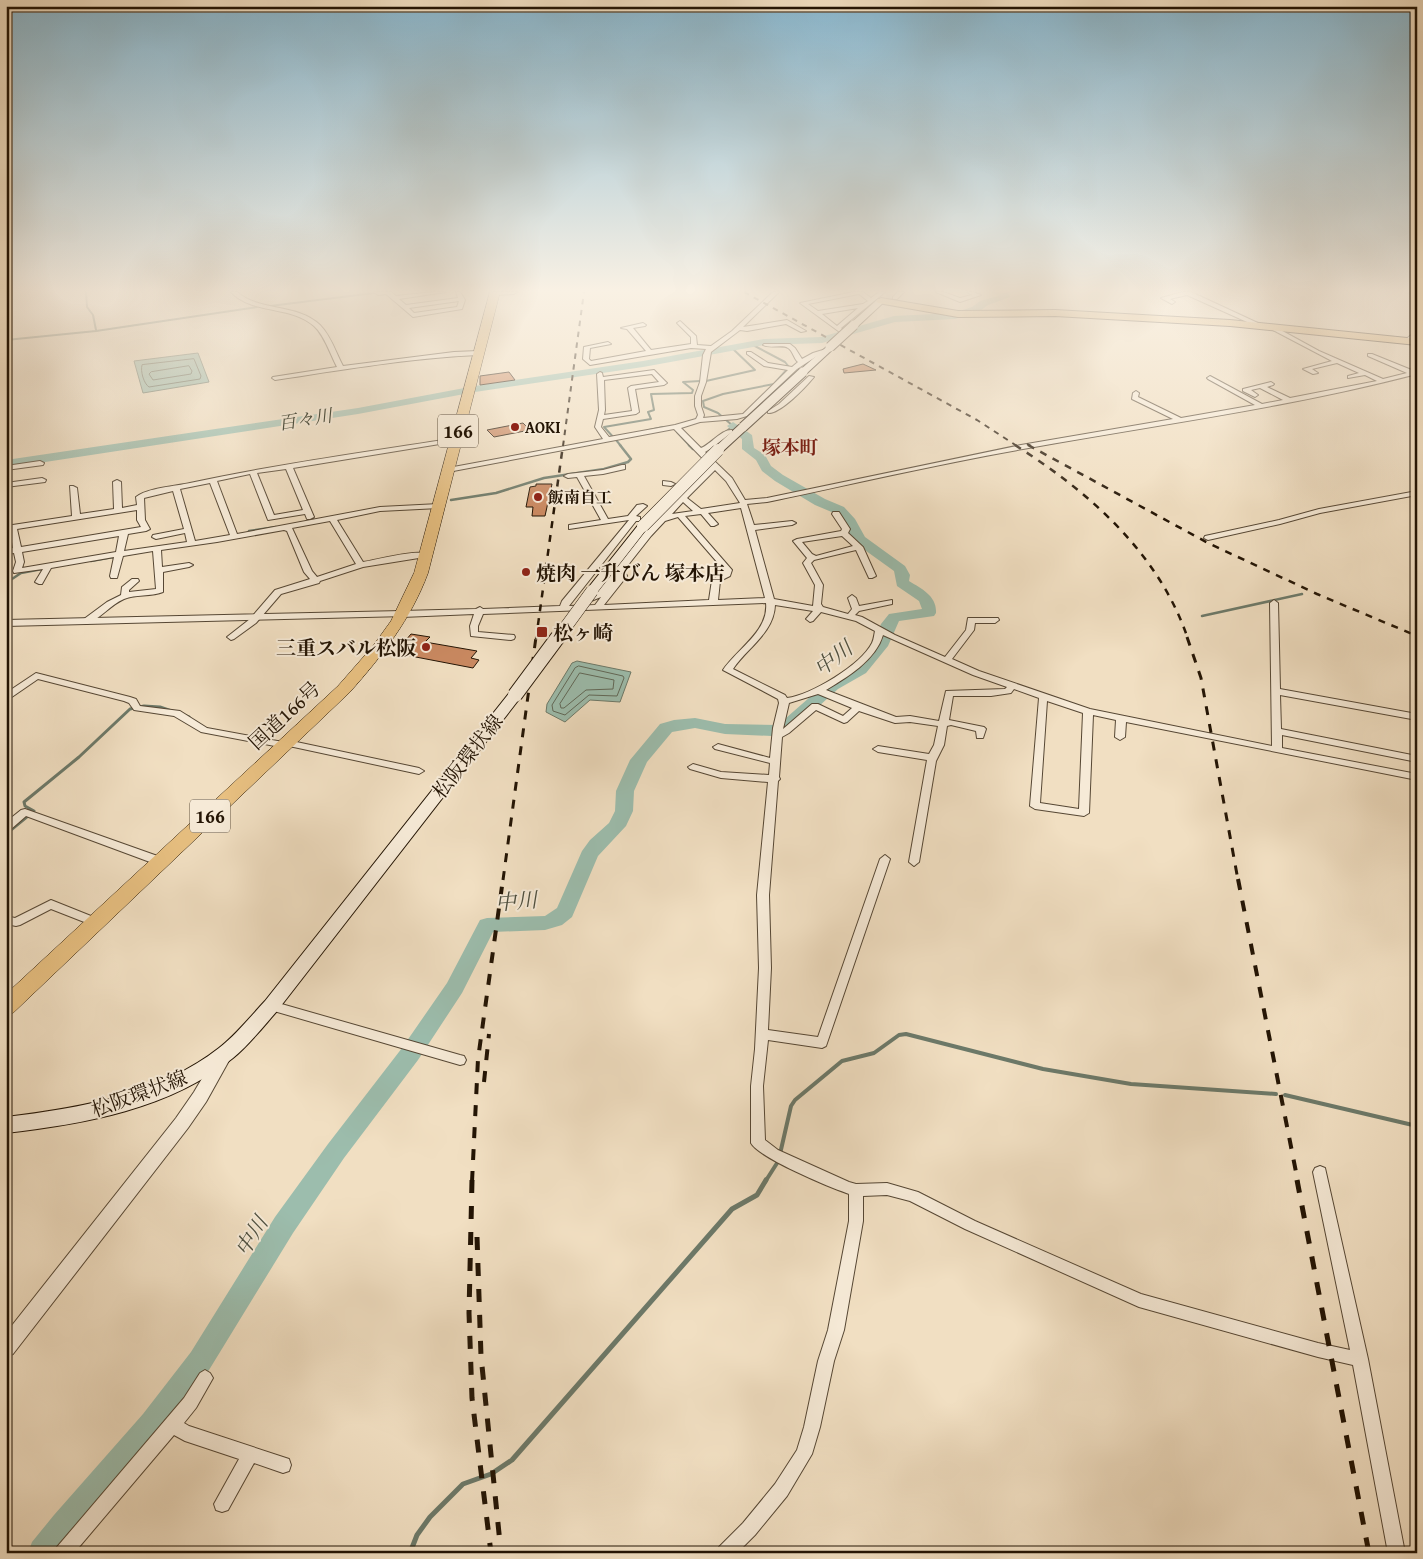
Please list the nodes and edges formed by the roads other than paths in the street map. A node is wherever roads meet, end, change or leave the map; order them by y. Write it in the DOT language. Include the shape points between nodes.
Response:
graph roads {
  1 [pos="339,365"];
  2 [pos="373,365"];
  3 [pos="475,365"];
  4 [pos="706,365"];
  5 [pos="766,365"];
  6 [pos="796,365"];
  7 [pos="801,365"];
  8 [pos="1324,365"];
  9 [pos="1347,365"];
  10 [pos="1394,365"];
  11 [pos="341,369"];
  12 [pos="794,369"];
  13 [pos="464,370"];
  14 [pos="1315,373"];
  15 [pos="1366,373"];
  16 [pos="1415,373"];
  17 [pos="1219,376"];
  18 [pos="1350,377"];
  19 [pos="275,378"];
  20 [pos="1210,378"];
  21 [pos="1381,380"];
  22 [pos="1270,384"];
  23 [pos="1365,385"];
  24 [pos="1261,386"];
  25 [pos="470,387"];
  26 [pos="1245,390"];
  27 [pos="1376,391"];
  28 [pos="1136,393"];
  29 [pos="1289,400"];
  30 [pos="1271,404"];
  31 [pos="1261,406"];
  32 [pos="770,412"];
  33 [pos="600,418"];
  34 [pos="699,420"];
  35 [pos="1181,420"];
  36 [pos="676,427"];
  37 [pos="730,430"];
  38 [pos="611,438"];
  39 [pos="456,440"];
  40 [pos="700,451"];
  41 [pos="40,463"];
  42 [pos="714,466"];
  43 [pos="289,467"];
  44 [pos="622,467"];
  45 [pos="6,468"];
  46 [pos="448,470"];
  47 [pos="254,472"];
  48 [pos="578,474"];
  49 [pos="568,476"];
  50 [pos="42,480"];
  51 [pos="213,481"];
  52 [pos="116,482"];
  53 [pos="6,486"];
  54 [pos="176,487"];
  55 [pos="73,488"];
  56 [pos="1417,493"];
  57 [pos="681,496"];
  58 [pos="743,504"];
  59 [pos="439,506"];
  60 [pos="643,506"];
  61 [pos="141,507"];
  62 [pos="118,510"];
  63 [pos="701,512"];
  64 [pos="836,514"];
  65 [pos="680,515"];
  66 [pos="76,517"];
  67 [pos="664,517"];
  68 [pos="632,518"];
  69 [pos="311,519"];
  70 [pos="333,520"];
  71 [pos="606,522"];
  72 [pos="792,523"];
  73 [pos="714,524"];
  74 [pos="658,525"];
  75 [pos="286,527"];
  76 [pos="572,527"];
  77 [pos="10,528"];
  78 [pos="752,528"];
  79 [pos="189,530"];
  80 [pos="124,533"];
  81 [pos="844,533"];
  82 [pos="235,536"];
  83 [pos="156,537"];
  84 [pos="1208,538"];
  85 [pos="192,544"];
  86 [pos="858,547"];
  87 [pos="156,548"];
  88 [pos="18,551"];
  89 [pos="6,552"];
  90 [pos="425,555"];
  91 [pos="119,556"];
  92 [pos="813,557"];
  93 [pos="189,565"];
  94 [pos="361,565"];
  95 [pos="47,568"];
  96 [pos="159,570"];
  97 [pos="114,576"];
  98 [pos="872,576"];
  99 [pos="135,580"];
  100 [pos="316,581"];
  101 [pos="39,582"];
  102 [pos="125,596"];
  103 [pos="852,598"];
  104 [pos="770,601"];
  105 [pos="889,602"];
  106 [pos="713,603"];
  107 [pos="591,604"];
  108 [pos="1274,604"];
  109 [pos="564,608"];
  110 [pos="819,609"];
  111 [pos="480,610"];
  112 [pos="853,612"];
  113 [pos="402,614"];
  114 [pos="257,616"];
  115 [pos="810,619"];
  116 [pos="995,620"];
  117 [pos="87,621"];
  118 [pos="6,623"];
  119 [pos="881,631"];
  120 [pos="231,637"];
  121 [pos="512,637"];
  122 [pos="947,660"];
  123 [pos="1012,686"];
  124 [pos="818,690"];
  125 [pos="1276,691"];
  126 [pos="1044,697"];
  127 [pos="6,698"];
  128 [pos="783,701"];
  129 [pos="858,707"];
  130 [pos="1088,711"];
  131 [pos="1417,717"];
  132 [pos="1121,719"];
  133 [pos="942,724"];
  134 [pos="1277,731"];
  135 [pos="778,732"];
  136 [pos="980,736"];
  137 [pos="1120,738"];
  138 [pos="286,744"];
  139 [pos="718,747"];
  140 [pos="878,749"];
  141 [pos="1277,749"];
  142 [pos="933,758"];
  143 [pos="1417,759"];
  144 [pos="776,762"];
  145 [pos="693,767"];
  146 [pos="418,771"];
  147 [pos="1417,777"];
  148 [pos="775,779"];
  149 [pos="6,828"];
  150 [pos="885,859"];
  151 [pos="162,862"];
  152 [pos="914,862"];
  153 [pos="6,920"];
  154 [pos="96,923"];
  155 [pos="271,1006"];
  156 [pos="6,1007"];
  157 [pos="762,1034"];
  158 [pos="224,1054"];
  159 [pos="460,1060"];
  160 [pos="6,1125"];
  161 [pos="1320,1172"];
  162 [pos="856,1190"];
  163 [pos="6,1348"];
  164 [pos="1360,1359"];
  165 [pos="205,1378"];
  166 [pos="173,1424"];
  167 [pos="250,1454"];
  168 [pos="283,1465"];
  169 [pos="222,1504"];
  170 [pos="64,1553"];
  171 [pos="725,1553"];
  172 [pos="1397,1553"];
  1 -- 11 [label="street"];
  2 -- 11 [label="street"];
  3 -- 25 [label="highway, 国道166号 / 166"];
  4 -- 34 [label="street" via="703,382 695,392 701,415"];
  5 -- 12 [label="street"];
  6 -- 12 [label="street"];
  7 -- 12 [label="main road, 松阪環状線, bridge"];
  8 -- 14 [label="street" via="1306,369"];
  9 -- 15 [label="street"];
  10 -- 16 [label="street"];
  11 -- 19 [label="street"];
  12 -- 32 [label="street" via="811,377"];
  12 -- 34 [label="street" via="745,415"];
  12 -- 107 [label="main road, 松阪環状線, bridge" via="655,512"];
  13 -- 25 [label="street" via="469,370"];
  15 -- 18 [label="street"];
  15 -- 21 [label="street"];
  16 -- 21 [label="street"];
  17 -- 26 [label="street"];
  20 -- 31 [label="street"];
  21 -- 23 [label="street"];
  22 -- 24 [label="street"];
  23 -- 27 [label="street"];
  23 -- 29 [label="street"];
  24 -- 26 [label="street"];
  24 -- 29 [label="street"];
  25 -- 39 [label="highway, 国道166号 / 166"];
  26 -- 30 [label="street"];
  28 -- 35 [label="street" via="1134,398"];
  29 -- 30 [label="street"];
  30 -- 31 [label="street"];
  31 -- 35 [label="street"];
  33 -- 33 [label="street" via="600,377 654,372 664,383 631,388 636,412"];
  33 -- 38 [label="street" via="598,430"];
  34 -- 36 [label="street"];
  35 -- 58 [label="street" via="1020,447"];
  36 -- 38 [label="street"];
  36 -- 40 [label="street"];
  37 -- 40 [label="street"];
  38 -- 46 [label="street"];
  39 -- 43 [label="street"];
  39 -- 46 [label="highway, 国道166号 / 166"];
  40 -- 42 [label="street"];
  41 -- 45 [label="street"];
  42 -- 57 [label="street"];
  42 -- 58 [label="street" via="729,480"];
  43 -- 47 [label="street"];
  43 -- 69 [label="street"];
  44 -- 48 [label="street"];
  46 -- 59 [label="highway, 国道166号 / 166"];
  47 -- 51 [label="street"];
  47 -- 69 [label="street" via="271,518"];
  48 -- 49 [label="street"];
  48 -- 71 [label="street"];
  50 -- 53 [label="street"];
  51 -- 54 [label="street"];
  51 -- 82 [label="street"];
  52 -- 62 [label="street"];
  54 -- 61 [label="street" via="140,497"];
  54 -- 79 [label="street"];
  55 -- 66 [label="street"];
  56 -- 84 [label="street" via="1318,511"];
  57 -- 63 [label="street"];
  57 -- 67 [label="street"];
  58 -- 63 [label="street"];
  58 -- 78 [label="street"];
  59 -- 70 [label="street" via="380,509"];
  59 -- 90 [label="highway, 国道166号 / 166"];
  60 -- 68 [label="street"];
  61 -- 62 [label="street"];
  61 -- 80 [label="street" via="141,520 146,529"];
  62 -- 66 [label="street"];
  63 -- 65 [label="street"];
  63 -- 73 [label="street"];
  64 -- 81 [label="street" via="846,529"];
  65 -- 67 [label="street"];
  65 -- 106 [label="street" via="728,570 716,580"];
  66 -- 77 [label="street"];
  67 -- 74 [label="street"];
  67 -- 107 [label="street" via="610,595"];
  68 -- 71 [label="street"];
  68 -- 74 [label="street"];
  68 -- 109 [label="street"];
  69 -- 70 [label="street"];
  69 -- 75 [label="street"];
  70 -- 94 [label="street"];
  71 -- 76 [label="street"];
  72 -- 78 [label="street"];
  74 -- 107 [label="street"];
  75 -- 82 [label="street"];
  75 -- 100 [label="street" via="308,572"];
  77 -- 88 [label="street"];
  78 -- 104 [label="street"];
  79 -- 83 [label="street"];
  79 -- 85 [label="street"];
  80 -- 88 [label="street"];
  80 -- 91 [label="street"];
  81 -- 86 [label="street"];
  81 -- 92 [label="street" via="797,541 808,556"];
  82 -- 85 [label="street"];
  85 -- 87 [label="street"];
  86 -- 92 [label="street"];
  86 -- 98 [label="street"];
  87 -- 91 [label="street"];
  87 -- 96 [label="street"];
  88 -- 89 [label="street"];
  88 -- 95 [label="street" via="20,562 17,571"];
  90 -- 94 [label="street"];
  90 -- 113 [label="highway, 国道166号 / 166" via="416,587"];
  91 -- 95 [label="street"];
  91 -- 97 [label="street"];
  92 -- 110 [label="street" via="807,562 819,585"];
  93 -- 96 [label="street"];
  94 -- 100 [label="street"];
  95 -- 101 [label="street"];
  96 -- 102 [label="street" via="160,590 152,594"];
  99 -- 102 [label="street" via="125,589"];
  100 -- 114 [label="street" via="278,592"];
  102 -- 117 [label="street"];
  103 -- 112 [label="street"];
  104 -- 106 [label="street"];
  104 -- 110 [label="street"];
  104 -- 128 [label="street" via="772,612 767,624 728,670 782,696"];
  105 -- 112 [label="street"];
  106 -- 107 [label="street"];
  107 -- 109 [label="street"];
  107 -- 155 [label="main road, 松阪環状線, bridge" via="515,695"];
  108 -- 125 [label="street"];
  109 -- 111 [label="street"];
  110 -- 112 [label="street"];
  110 -- 115 [label="street"];
  111 -- 113 [label="street"];
  111 -- 121 [label="street" via="474,634"];
  112 -- 119 [label="street"];
  113 -- 114 [label="street"];
  113 -- 138 [label="highway, 国道166号 / 166" via="384,644 344,690"];
  114 -- 117 [label="street"];
  114 -- 120 [label="street"];
  116 -- 122 [label="street" via="971,620 970,630"];
  117 -- 118 [label="street"];
  119 -- 122 [label="street"];
  119 -- 124 [label="street" via="875,645 855,668"];
  122 -- 123 [label="street"];
  123 -- 126 [label="street"];
  123 -- 133 [label="street" via="1008,691 991,693 949,693"];
  124 -- 128 [label="street"];
  124 -- 129 [label="street"];
  125 -- 131 [label="street"];
  125 -- 134 [label="street"];
  126 -- 130 [label="street"];
  126 -- 130 [label="street" via="1035,806 1084,813"];
  127 -- 138 [label="street" via="36,676 127,699 135,706 177,713 204,730"];
  128 -- 135 [label="street"];
  129 -- 133 [label="street" via="895,720"];
  129 -- 135 [label="street" via="844,720 815,706 786,731"];
  130 -- 132 [label="street"];
  132 -- 137 [label="street"];
  132 -- 141 [label="street"];
  133 -- 136 [label="street" via="951,722 976,726 981,729"];
  133 -- 142 [label="street"];
  134 -- 141 [label="street"];
  134 -- 143 [label="street"];
  135 -- 144 [label="street"];
  138 -- 146 [label="street"];
  138 -- 151 [label="highway, 国道166号 / 166"];
  139 -- 144 [label="street"];
  140 -- 142 [label="street"];
  141 -- 147 [label="street"];
  142 -- 152 [label="street"];
  144 -- 148 [label="street"];
  145 -- 148 [label="street" via="721,775"];
  148 -- 157 [label="street" via="764,895"];
  149 -- 151 [label="street" via="30,814"];
  150 -- 157 [label="street" via="827,1020 822,1043"];
  151 -- 154 [label="highway, 国道166号 / 166"];
  153 -- 154 [label="street" via="16,922 51,904"];
  154 -- 156 [label="highway, 国道166号 / 166"];
  155 -- 158 [label="main road, 松阪環状線"];
  155 -- 159 [label="street"];
  157 -- 162 [label="street" via="757,1086 758,1143 780,1157"];
  158 -- 160 [label="main road, 松阪環状線" via="179,1081 131,1100 63,1117"];
  158 -- 163 [label="street" via="182,1123"];
  161 -- 164 [label="street"];
  162 -- 164 [label="street" via="887,1189 913,1196 970,1225 1139,1300"];
  162 -- 171 [label="street" via="856,1221 836,1330 804,1454 781,1490"];
  164 -- 172 [label="street"];
  165 -- 166 [label="street"];
  166 -- 167 [label="street" via="186,1433"];
  166 -- 170 [label="street"];
  167 -- 168 [label="street"];
  167 -- 169 [label="street"];
}
